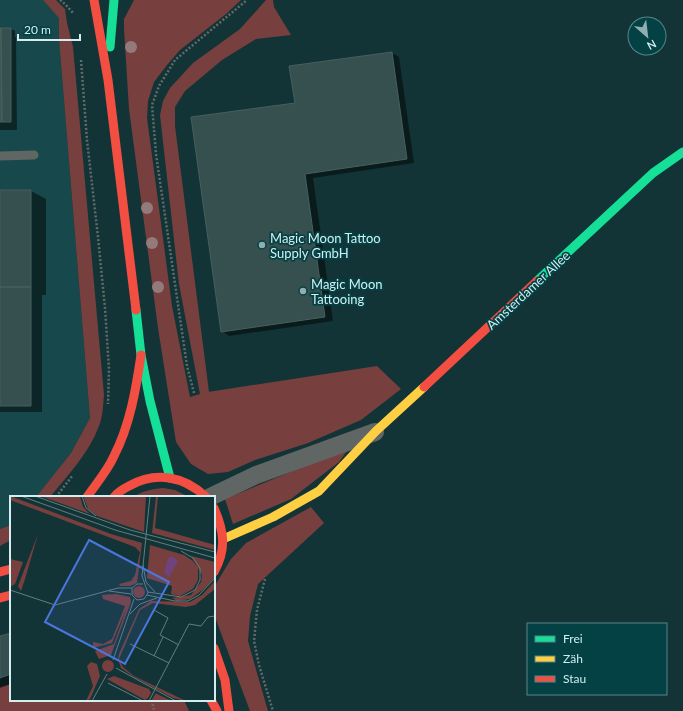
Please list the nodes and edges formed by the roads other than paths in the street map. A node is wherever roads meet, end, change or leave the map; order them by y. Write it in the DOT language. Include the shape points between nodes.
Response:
graph roads {
  1 [pos="94,0"];
  2 [pos="114,0"];
  3 [pos="108,80"];
  4 [pos="683,152"];
  5 [pos="34,155"];
  6 [pos="0,156"];
  7 [pos="141,355"];
  8 [pos="150,401"];
  9 [pos="376,431"];
  10 [pos="150,439"];
  11 [pos="170,478"];
  12 [pos="88,496"];
  13 [pos="115,496"];
  14 [pos="205,496"];
  15 [pos="212,496"];
  16 [pos="215,510"];
  17 [pos="223,538"];
  18 [pos="215,570"];
  19 [pos="10,595"];
  20 [pos="0,598"];
  21 [pos="215,651"];
  22 [pos="215,694"];
  23 [pos="212,701"];
  24 [pos="217,711"];
  25 [pos="222,711"];
  26 [pos="229,711"];
  1 -- 3 [label="main road"];
  2 -- 3 [label="main road"];
  3 -- 7 [label="main road"];
  4 -- 9 [label="main road, Amsterdamer Allee" via="653,173"];
  5 -- 6 [label="lane"];
  7 -- 8 [label="main road"];
  7 -- 12 [label="main road" via="137,385 125,432 114,457"];
  8 -- 10 [label="main road"];
  8 -- 11 [label="main road"];
  9 -- 15 [label="street, Amsterdamer Allee" via="256,475"];
  9 -- 17 [label="main road, Amsterdamer Allee" via="319,491 273,517"];
  11 -- 13 [label="main road" via="151,474"];
  11 -- 14 [label="main road" via="188,483"];
  16 -- 17 [label="main road"];
  17 -- 18 [label="main road" via="221,555"];
  19 -- 20 [label="main road"];
  21 -- 26 [label="main road" via="225,680"];
  22 -- 25 [label="main road"];
  23 -- 24 [label="main road"];
}
